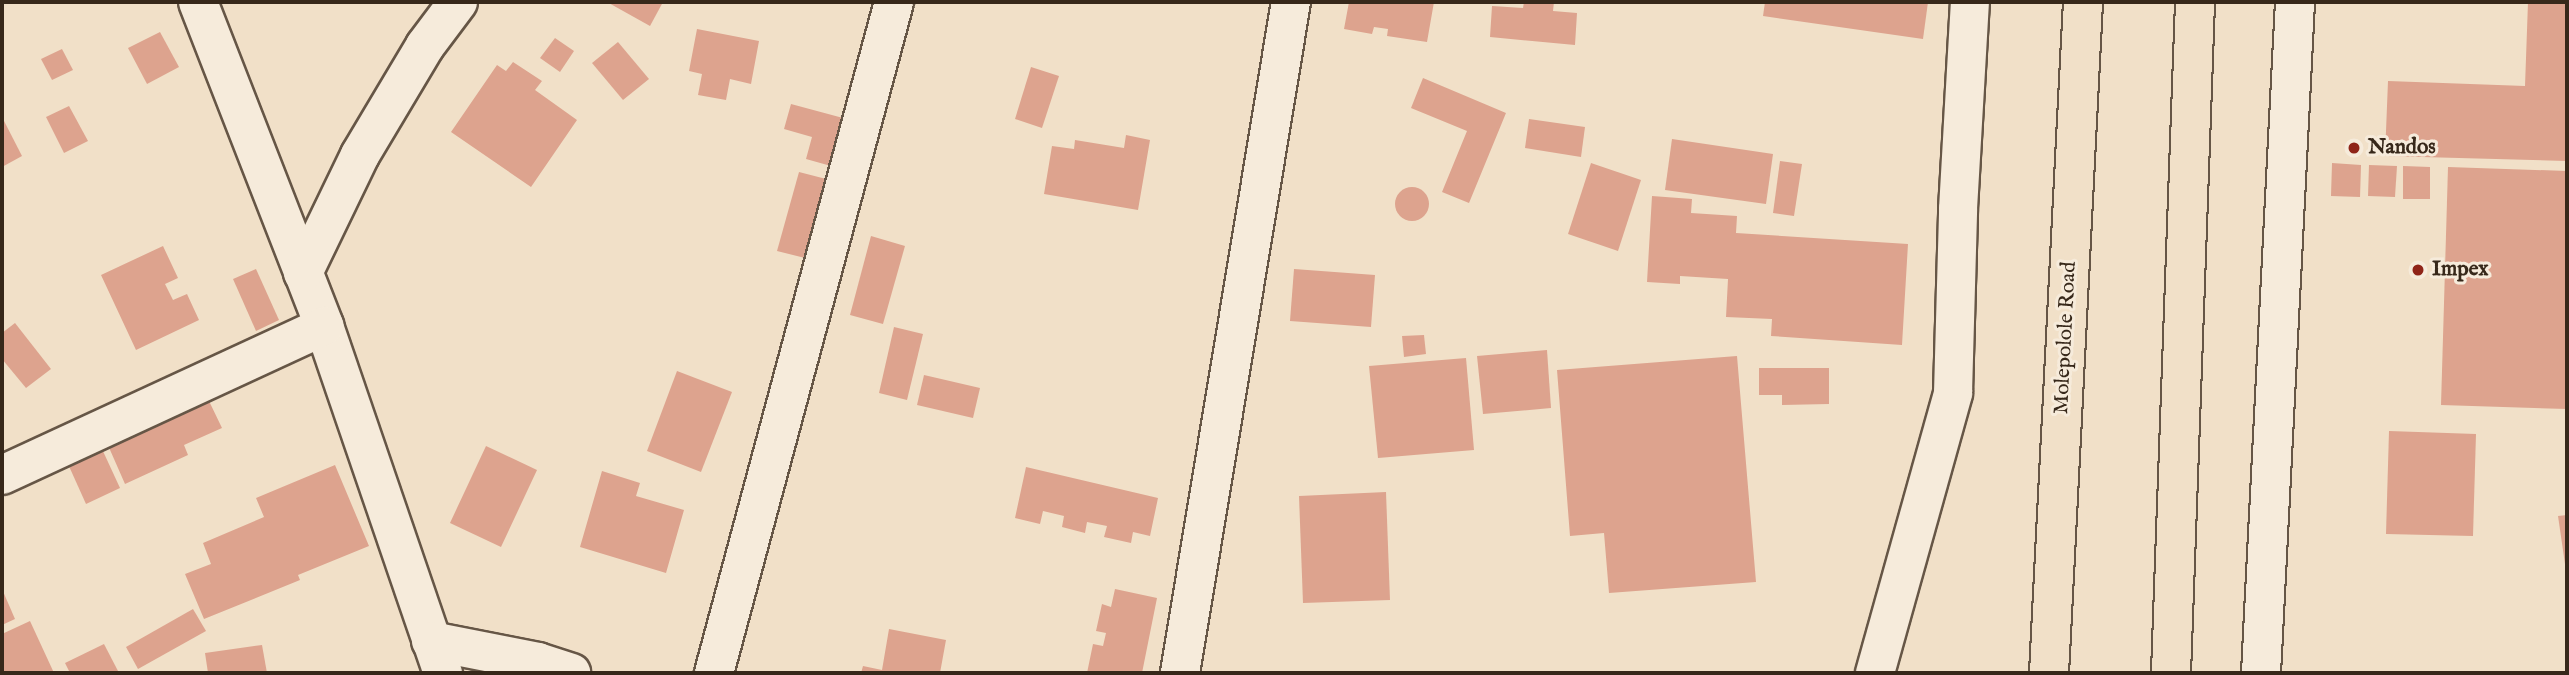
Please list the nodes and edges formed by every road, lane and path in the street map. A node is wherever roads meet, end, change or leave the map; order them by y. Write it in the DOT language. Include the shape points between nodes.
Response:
graph roads {
  1 [pos="198,2"];
  2 [pos="457,2"];
  3 [pos="894,2"];
  4 [pos="1291,2"];
  5 [pos="1970,2"];
  6 [pos="2083,2"];
  7 [pos="2195,2"];
  8 [pos="2295,2"];
  9 [pos="303,273"];
  10 [pos="324,326"];
  11 [pos="2,475"];
  12 [pos="437,657"];
  13 [pos="571,673"];
  14 [pos="713,673"];
  15 [pos="1180,673"];
  16 [pos="1875,673"];
  17 [pos="2049,673"];
  18 [pos="2171,673"];
  19 [pos="2261,673"];
  1 -- 9 [label="street"];
  2 -- 9 [label="street" via="360,155"];
  3 -- 14 [label="street"];
  4 -- 15 [label="street"];
  5 -- 16 [label="street" via="1953,393"];
  6 -- 17 [label="main road, Molepolole Road"];
  7 -- 18 [label="main road"];
  8 -- 19 [label="street"];
  9 -- 10 [label="street"];
  10 -- 11 [label="street"];
  10 -- 12 [label="street"];
  12 -- 13 [label="street" via="538,662"];
}
